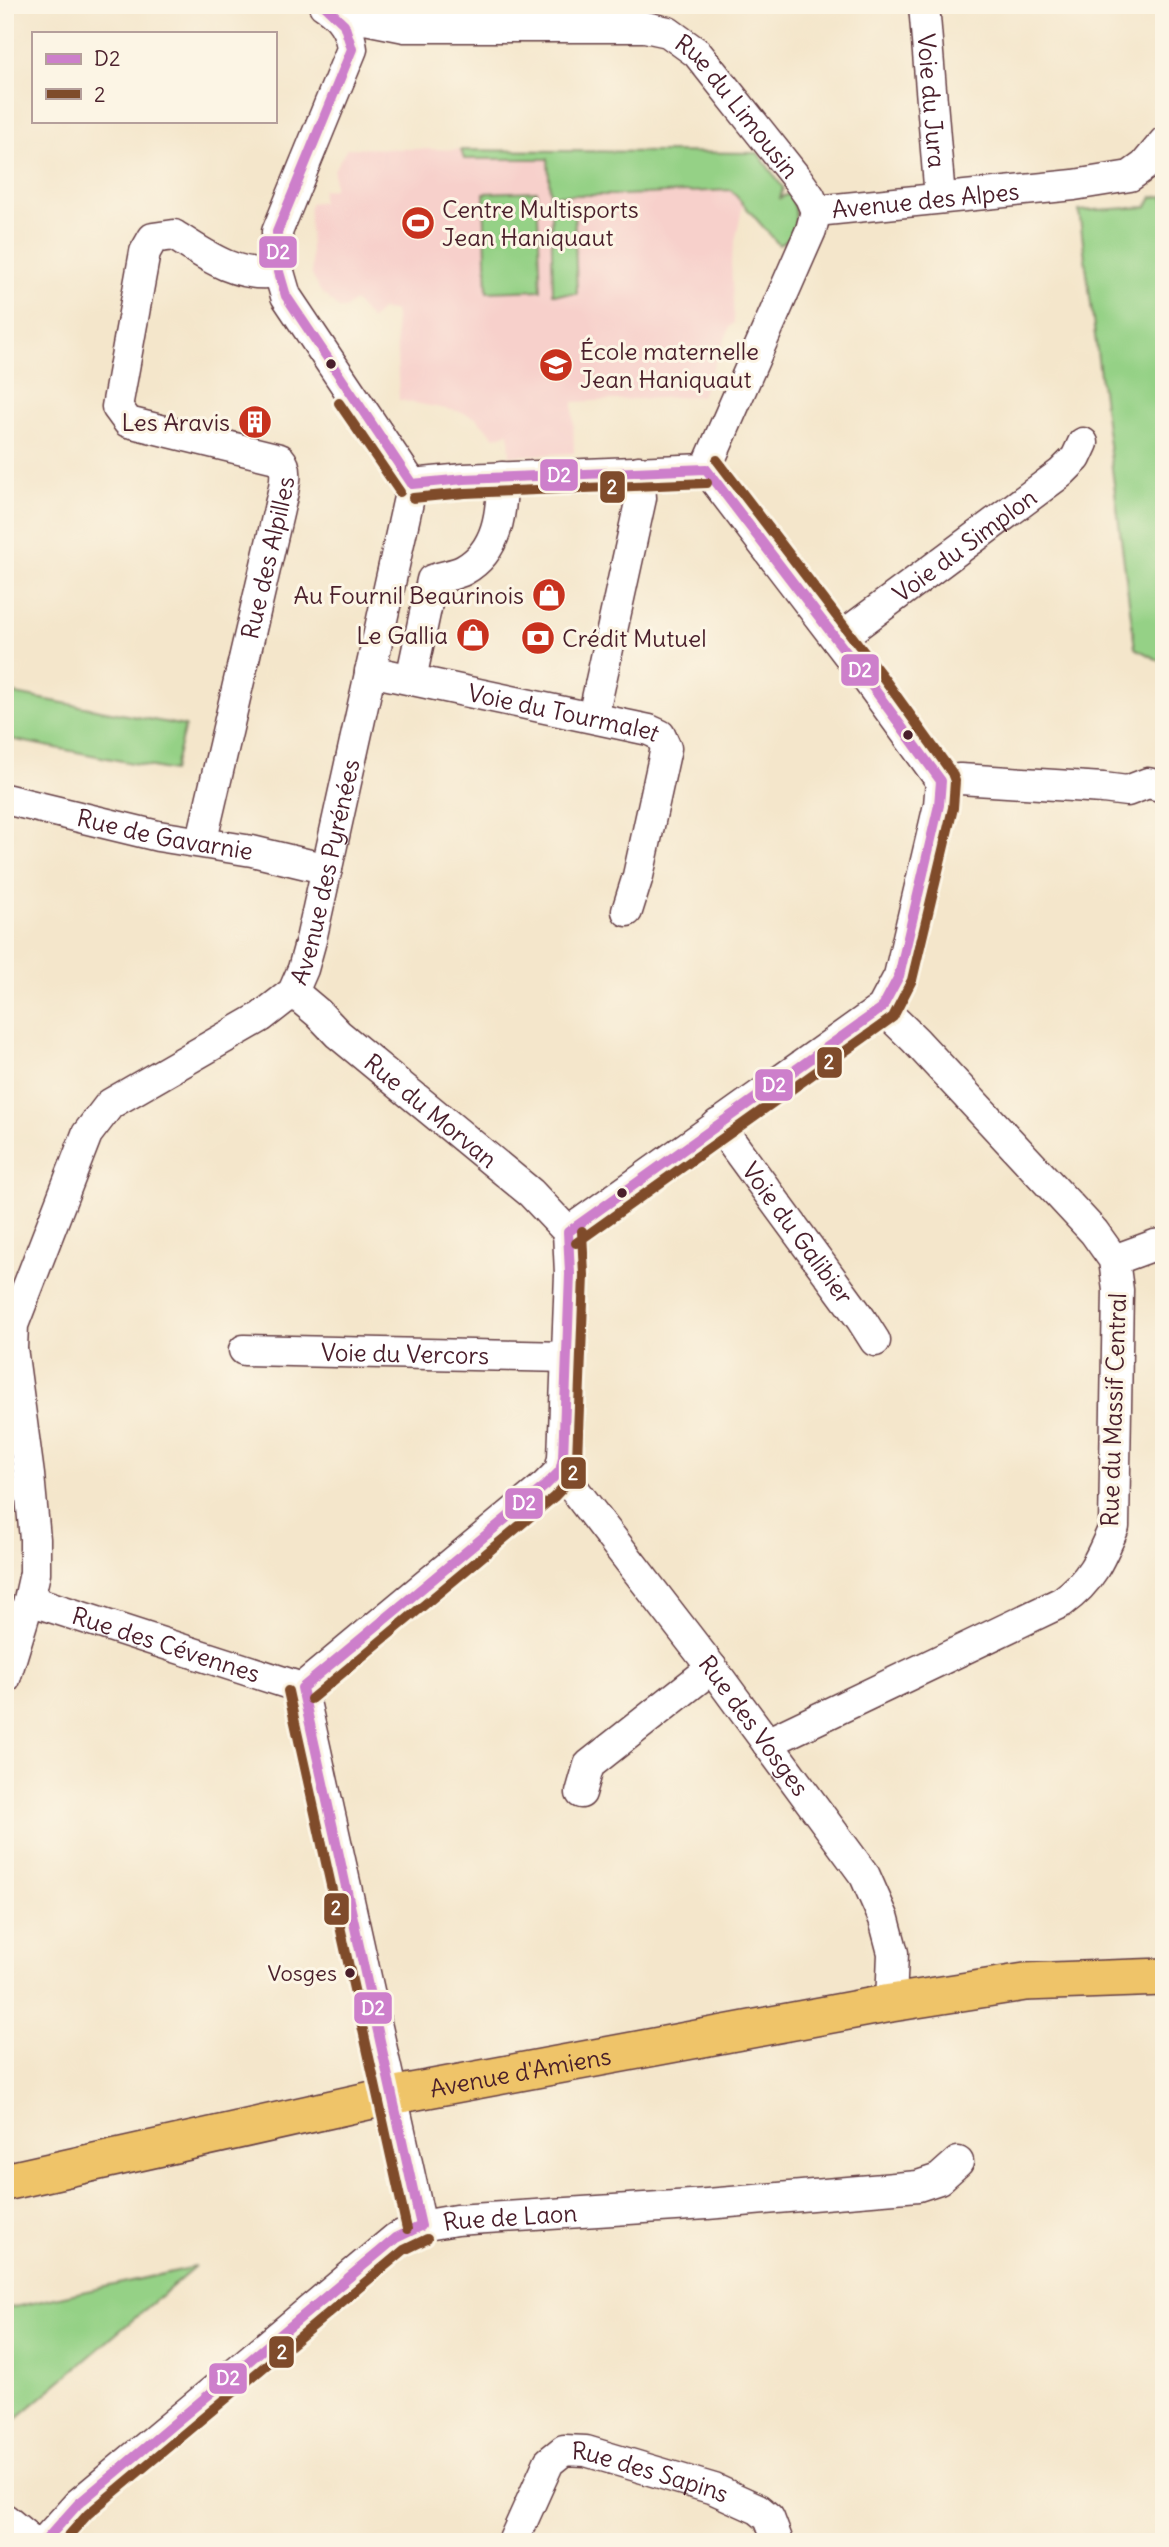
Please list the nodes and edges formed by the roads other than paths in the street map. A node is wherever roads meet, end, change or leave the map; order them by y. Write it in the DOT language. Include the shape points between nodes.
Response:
graph roads {
  1 [pos="924,5"];
  2 [pos="334,15"];
  3 [pos="1164,142"];
  4 [pos="1154,168"];
  5 [pos="940,198"];
  6 [pos="816,211"];
  7 [pos="279,272"];
  8 [pos="1083,443"];
  9 [pos="706,469"];
  10 [pos="639,471"];
  11 [pos="509,477"];
  12 [pos="412,484"];
  13 [pos="837,640"];
  14 [pos="370,671"];
  15 [pos="411,679"];
  16 [pos="593,717"];
  17 [pos="941,781"];
  18 [pos="1164,787"];
  19 [pos="5,799"];
  20 [pos="207,842"];
  21 [pos="327,869"];
  22 [pos="627,911"];
  23 [pos="293,992"];
  24 [pos="882,1008"];
  25 [pos="718,1124"];
  26 [pos="568,1232"];
  27 [pos="1164,1244"];
  28 [pos="1114,1259"];
  29 [pos="875,1341"];
  30 [pos="244,1350"];
  31 [pos="566,1357"];
  32 [pos="560,1471"];
  33 [pos="29,1600"];
  34 [pos="712,1668"];
  35 [pos="5,1679"];
  36 [pos="302,1688"];
  37 [pos="767,1743"];
  38 [pos="581,1793"];
  39 [pos="1164,1977"];
  40 [pos="891,2003"];
  41 [pos="390,2096"];
  42 [pos="958,2162"];
  43 [pos="5,2182"];
  44 [pos="421,2226"];
  45 [pos="5,2519"];
  46 [pos="33,2542"];
  47 [pos="44,2542"];
  48 [pos="513,2542"];
  49 [pos="778,2542"];
  1 -- 5 [label="street, Voie du Jura"];
  2 -- 6 [label="street, Rue du Limousin" via="405,27 645,27 668,32 698,54 720,79 798,180"];
  2 -- 7 [label="street" via="351,37 352,50 277,232"];
  3 -- 4 [label="street"];
  4 -- 5 [label="street, Avenue des Alpes" via="1074,184"];
  5 -- 6 [label="street, Avenue des Alpes"];
  6 -- 9 [label="street, Avenue des Alpes"];
  7 -- 12 [label="street" via="286,296"];
  7 -- 20 [label="street, Rue des Alpilles" via="241,272 213,261 174,235 153,237 145,252 117,407 128,422 280,459 285,464 279,509 204,831"];
  8 -- 13 [label="street, Voie du Simplon" via="1061,473"];
  9 -- 10 [label="street"];
  9 -- 13 [label="street"];
  10 -- 11 [label="street"];
  10 -- 16 [label="street" via="641,498"];
  11 -- 12 [label="street"];
  11 -- 15 [label="street" via="497,530 484,554 464,570 432,580"];
  12 -- 14 [label="street, Avenue des Pyrénées"];
  13 -- 17 [label="street"];
  14 -- 15 [label="street, Voie du Tourmalet"];
  14 -- 21 [label="street, Avenue des Pyrénées"];
  15 -- 16 [label="street, Voie du Tourmalet"];
  16 -- 22 [label="street, Voie du Tourmalet" via="649,730 660,735 666,748"];
  17 -- 18 [label="street" via="1127,791 1148,783"];
  17 -- 24 [label="street" via="900,976"];
  19 -- 20 [label="street, Rue de Gavarnie" via="158,836"];
  20 -- 21 [label="street, Rue de Gavarnie"];
  21 -- 23 [label="street, Avenue des Pyrénées" via="303,969"];
  23 -- 26 [label="street, Rue du Morvan" via="531,1193"];
  23 -- 33 [label="street, Avenue des Pyrénées" via="261,1017 110,1104 86,1134 13,1325 35,1539"];
  24 -- 25 [label="street"];
  24 -- 28 [label="street, Rue du Massif Central" via="1094,1232"];
  25 -- 26 [label="street"];
  25 -- 29 [label="street, Voie du Galibier"];
  26 -- 31 [label="street"];
  27 -- 28 [label="street"];
  28 -- 37 [label="street, Rue du Massif Central" via="1118,1290 1114,1527 1080,1588 1062,1602"];
  30 -- 31 [label="street, Voie du Vercors"];
  31 -- 32 [label="street"];
  32 -- 34 [label="street, Rue des Vosges"];
  32 -- 36 [label="street"];
  33 -- 35 [label="street, Avenue des Pyrénées"];
  33 -- 36 [label="street, Rue des Cévennes"];
  34 -- 37 [label="street, Rue des Vosges"];
  34 -- 38 [label="street" via="589,1765"];
  36 -- 41 [label="street"];
  37 -- 40 [label="street, Rue des Vosges" via="874,1896 893,1953"];
  39 -- 40 [label="main road, Avenue d'Amiens" via="1038,1981"];
  40 -- 41 [label="main road, Avenue d'Amiens"];
  41 -- 43 [label="main road, Avenue d'Amiens"];
  41 -- 44 [label="street"];
  42 -- 44 [label="street, Rue de Laon" via="939,2179 918,2186"];
  44 -- 47 [label="street, Rue de Laon" via="396,2238 78,2504"];
  45 -- 46 [label="street"];
  48 -- 49 [label="street, Rue des Sapins" via="549,2462 564,2450 586,2451 714,2489 769,2518"];
}
